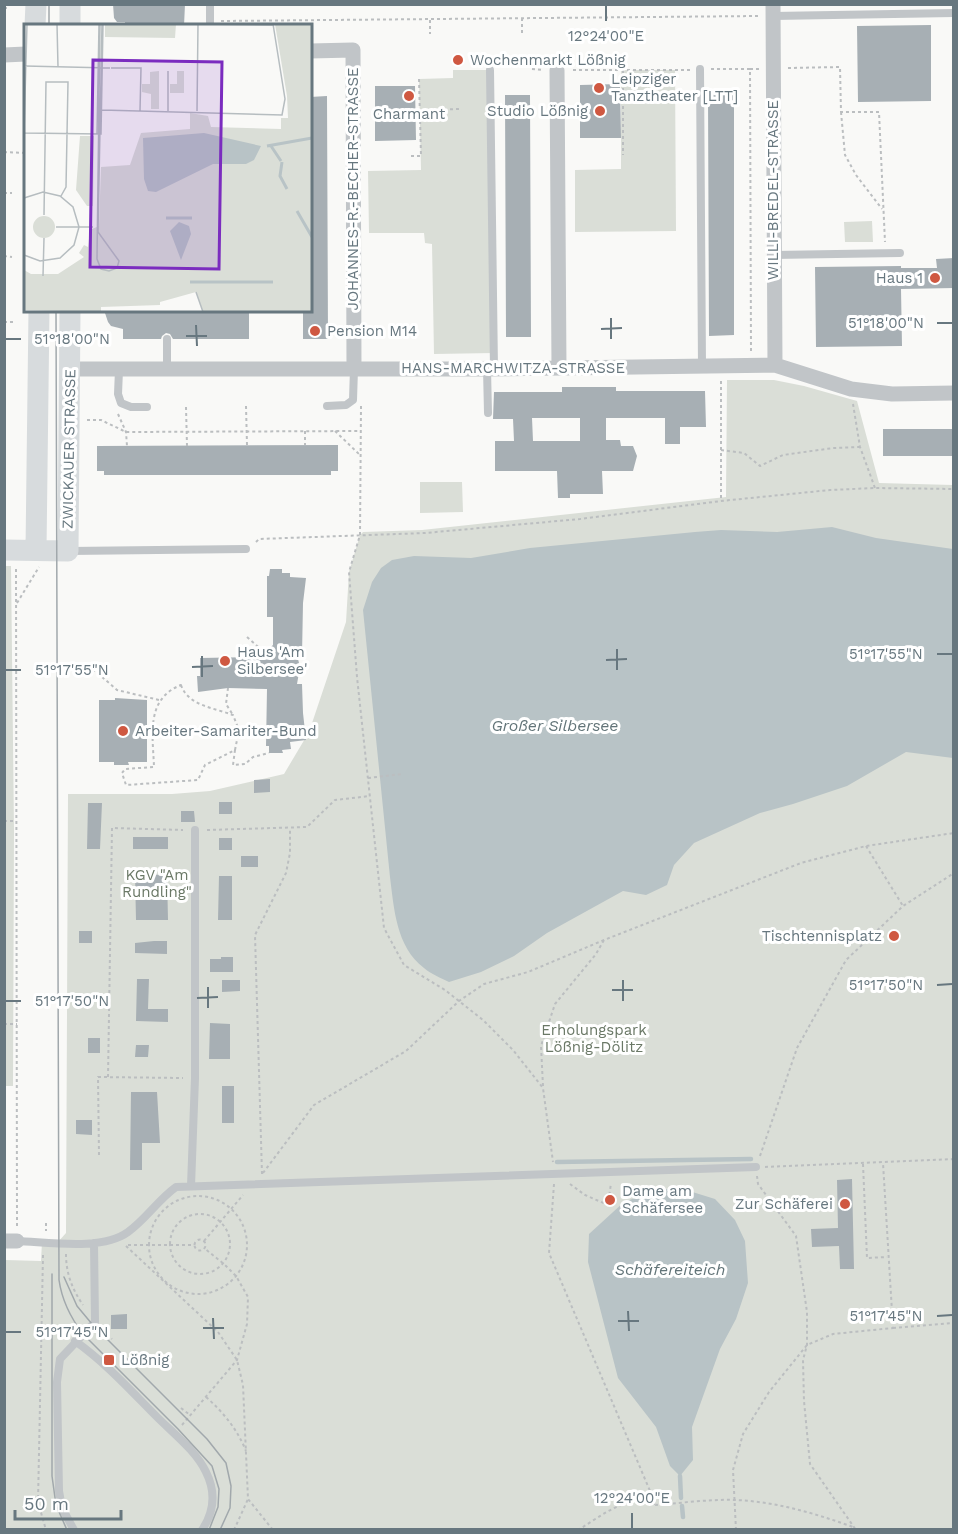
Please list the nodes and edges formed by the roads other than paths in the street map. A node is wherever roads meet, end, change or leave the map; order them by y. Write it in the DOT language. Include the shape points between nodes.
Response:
graph roads {
  1 [pos="36,4"];
  2 [pos="70,4"];
  3 [pos="210,4"];
  4 [pos="773,10"];
  5 [pos="954,13"];
  6 [pos="210,23"];
  7 [pos="35,24"];
  8 [pos="70,24"];
  9 [pos="312,51"];
  10 [pos="24,54"];
  11 [pos="4,55"];
  12 [pos="699,69"];
  13 [pos="490,70"];
  14 [pos="557,70"];
  15 [pos="900,253"];
  16 [pos="773,255"];
  17 [pos="39,312"];
  18 [pos="70,312"];
  19 [pos="167,339"];
  20 [pos="775,364"];
  21 [pos="702,366"];
  22 [pos="559,368"];
  23 [pos="69,369"];
  24 [pos="167,369"];
  25 [pos="354,369"];
  26 [pos="491,369"];
  27 [pos="119,370"];
  28 [pos="954,393"];
  29 [pos="327,406"];
  30 [pos="147,407"];
  31 [pos="488,413"];
  32 [pos="246,549"];
  33 [pos="35,550"];
  34 [pos="195,830"];
  35 [pos="756,1167"];
  36 [pos="191,1186"];
  37 [pos="11,1241"];
  38 [pos="94,1242"];
  39 [pos="75,1341"];
  40 [pos="74,1530"];
  41 [pos="202,1530"];
  1 -- 7 [label="main road"];
  2 -- 8 [label="main road"];
  3 -- 6 [label="lane"];
  4 -- 5 [label="lane"];
  4 -- 16 [label="street, WILLI-BREDEL-STRASSE"];
  9 -- 25 [label="street, JOHANNES-R.-BECHER-STRASSE" via="353,50"];
  10 -- 11 [label="street"];
  12 -- 21 [label="lane"];
  13 -- 26 [label="lane"];
  14 -- 22 [label="street"];
  15 -- 16 [label="lane"];
  16 -- 20 [label="street, WILLI-BREDEL-STRASSE"];
  17 -- 33 [label="main road, ZWICKAUER STRASSE"];
  18 -- 23 [label="main road, ZWICKAUER STRASSE"];
  19 -- 24 [label="lane"];
  20 -- 21 [label="street, HANS-MARCHWITZA-STRASSE"];
  20 -- 28 [label="street, HANS-MARCHWITZA-STRASSE" via="851,389 892,394"];
  21 -- 22 [label="street, HANS-MARCHWITZA-STRASSE"];
  22 -- 26 [label="street, HANS-MARCHWITZA-STRASSE"];
  23 -- 27 [label="street, HANS-MARCHWITZA-STRASSE"];
  23 -- 33 [label="main road, ZWICKAUER STRASSE"];
  24 -- 25 [label="street, HANS-MARCHWITZA-STRASSE"];
  24 -- 27 [label="street, HANS-MARCHWITZA-STRASSE"];
  25 -- 26 [label="street, HANS-MARCHWITZA-STRASSE"];
  25 -- 29 [label="lane" via="353,400 346,405"];
  26 -- 31 [label="lane"];
  27 -- 30 [label="lane" via="121,403"];
  32 -- 33 [label="lane"];
  34 -- 36 [label="lane"];
  35 -- 36 [label="lane"];
  36 -- 38 [label="lane" via="176,1187 126,1234 109,1242"];
  37 -- 38 [label="lane"];
  38 -- 39 [label="lane" via="95,1322"];
  39 -- 40 [label="lane" via="60,1359 57,1382 59,1491 62,1508"];
  39 -- 41 [label="lane" via="94,1354 206,1471 212,1507"];
}
